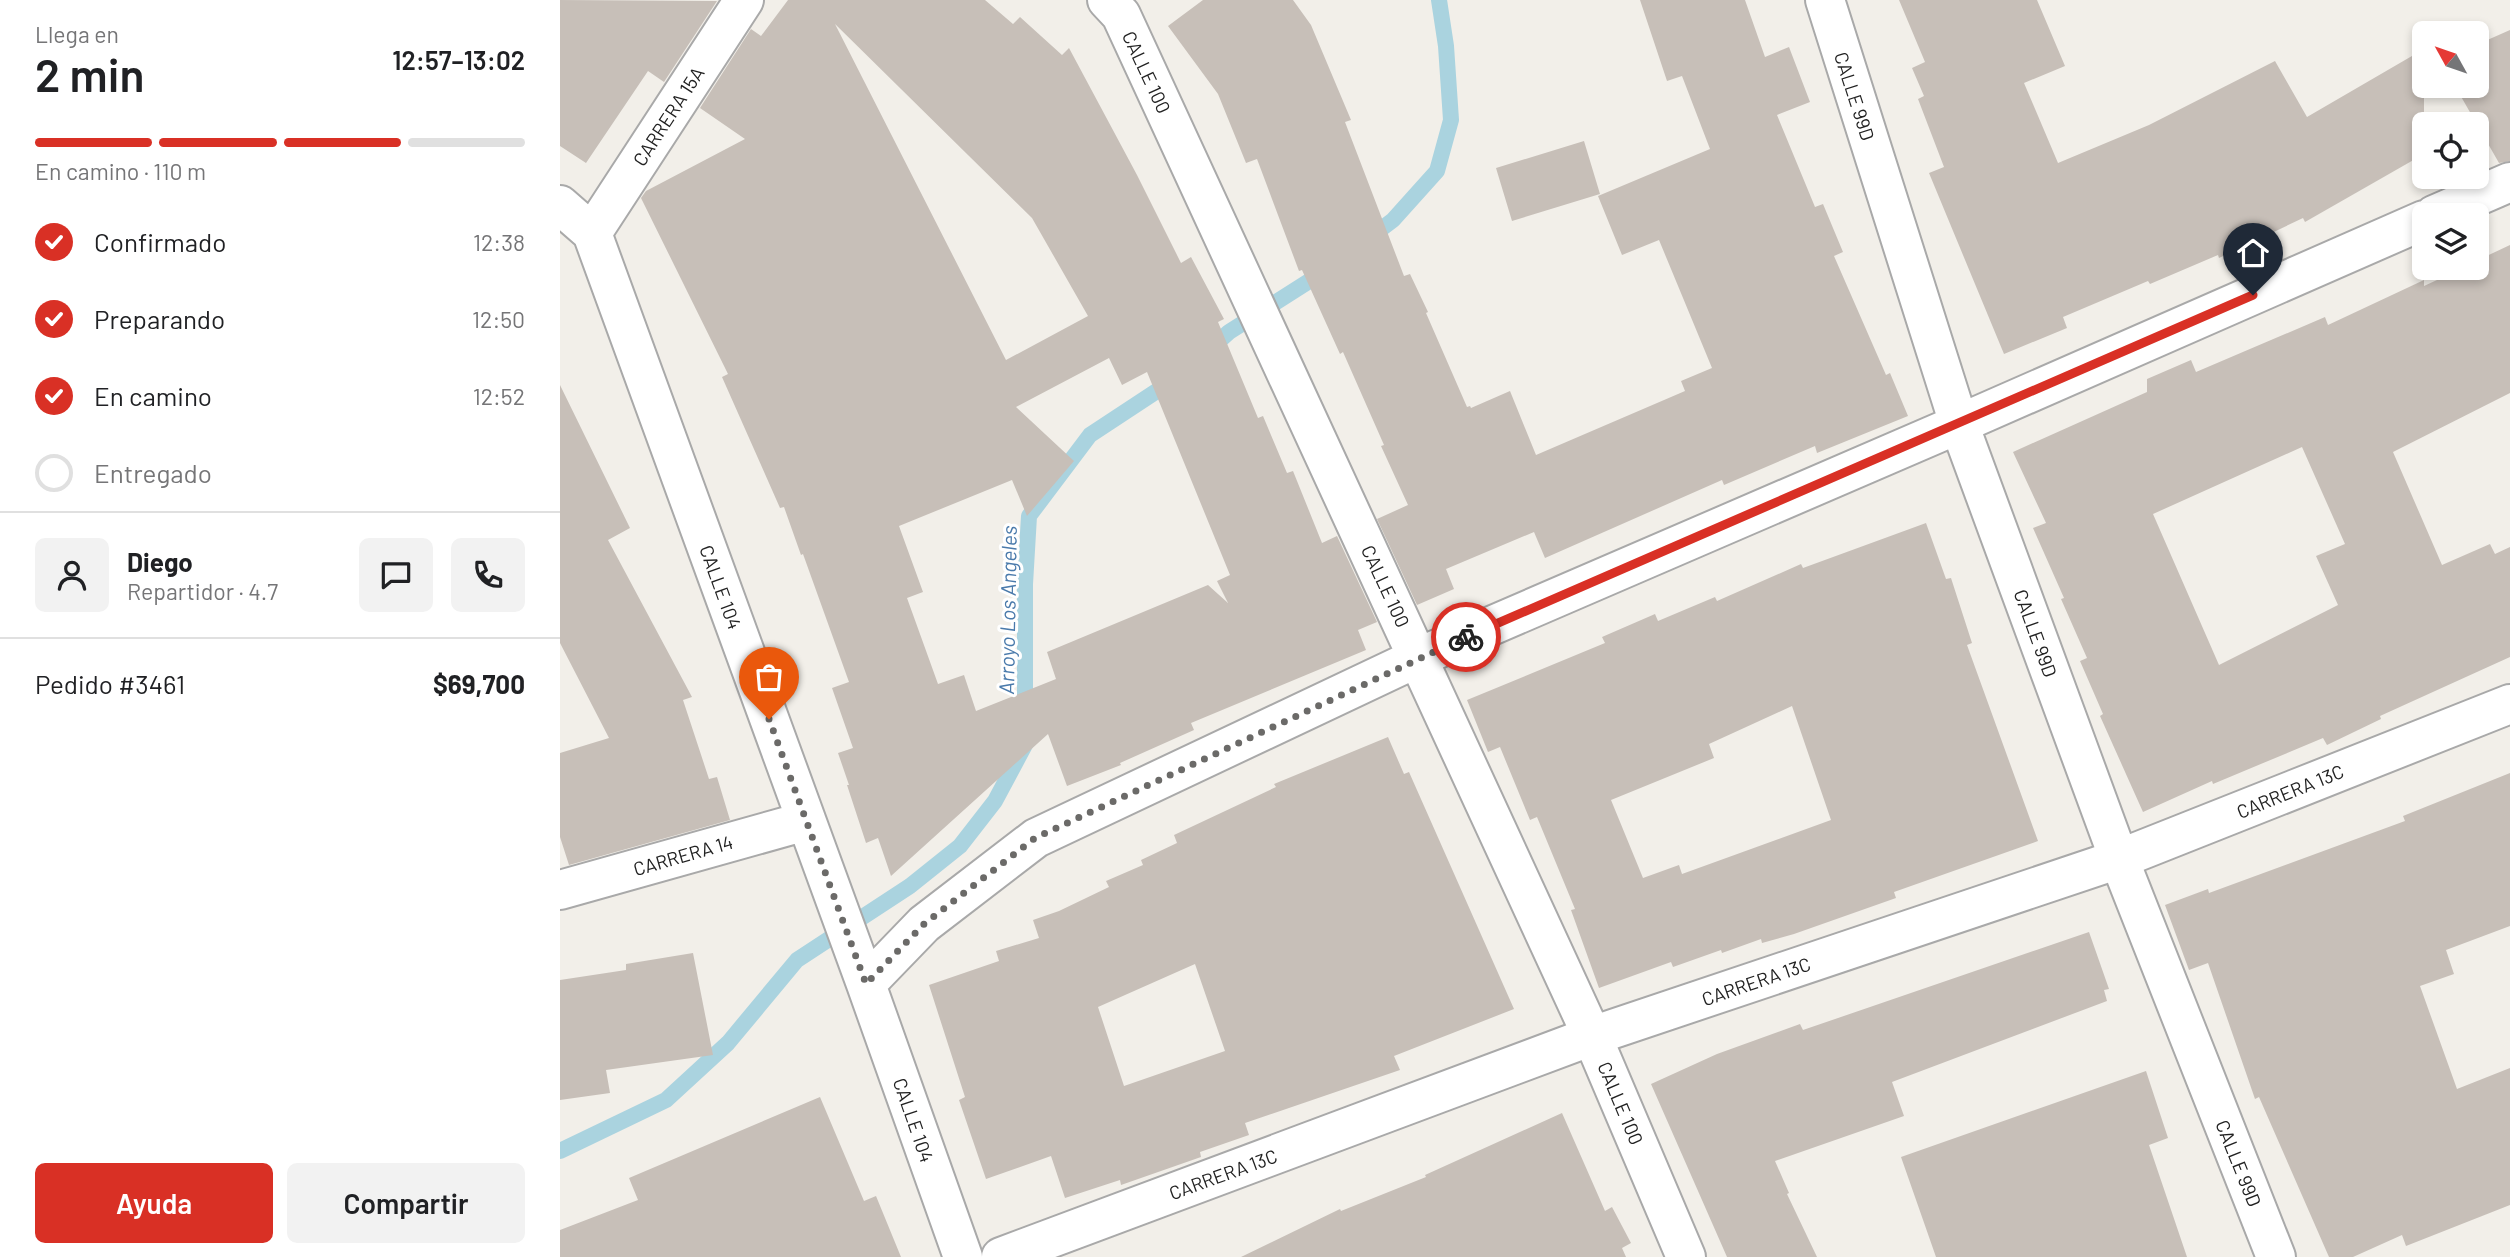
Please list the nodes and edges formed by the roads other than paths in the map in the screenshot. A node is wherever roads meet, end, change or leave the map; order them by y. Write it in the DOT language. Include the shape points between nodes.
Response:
graph roads {
  1 [pos="744,0"];
  2 [pos="1107,0"];
  3 [pos="1825,0"];
  4 [pos="2510,182"];
  5 [pos="2462,203"];
  6 [pos="560,205"];
  7 [pos="2412,225"];
  8 [pos="592,233"];
  9 [pos="1959,424"];
  10 [pos="1419,657"];
  11 [pos="2510,704"];
  12 [pos="806,821"];
  13 [pos="2119,859"];
  14 [pos="560,890"];
  15 [pos="864,977"];
  16 [pos="1592,1036"];
  17 [pos="963,1257"];
  18 [pos="1001,1257"];
  19 [pos="1686,1257"];
  20 [pos="2276,1257"];
  1 -- 8 [label="street, CARRERA 15A"];
  2 -- 10 [label="street, CALLE 100" via="1121,15"];
  3 -- 9 [label="street, CALLE 99D"];
  4 -- 5 [label="street"];
  6 -- 8 [label="street, CALLE 104"];
  7 -- 9 [label="street"];
  8 -- 12 [label="street, CALLE 104"];
  9 -- 10 [label="street"];
  9 -- 13 [label="street, CALLE 99D"];
  10 -- 15 [label="street" via="1035,838"];
  10 -- 16 [label="street, CALLE 100"];
  11 -- 13 [label="street, CARRERA 13C"];
  12 -- 14 [label="street, CARRERA 14"];
  12 -- 15 [label="street, CALLE 104"];
  13 -- 16 [label="street, CARRERA 13C"];
  13 -- 20 [label="street, CALLE 99D"];
  15 -- 17 [label="street, CALLE 104"];
  16 -- 18 [label="street, CARRERA 13C"];
  16 -- 19 [label="street, CALLE 100"];
}
